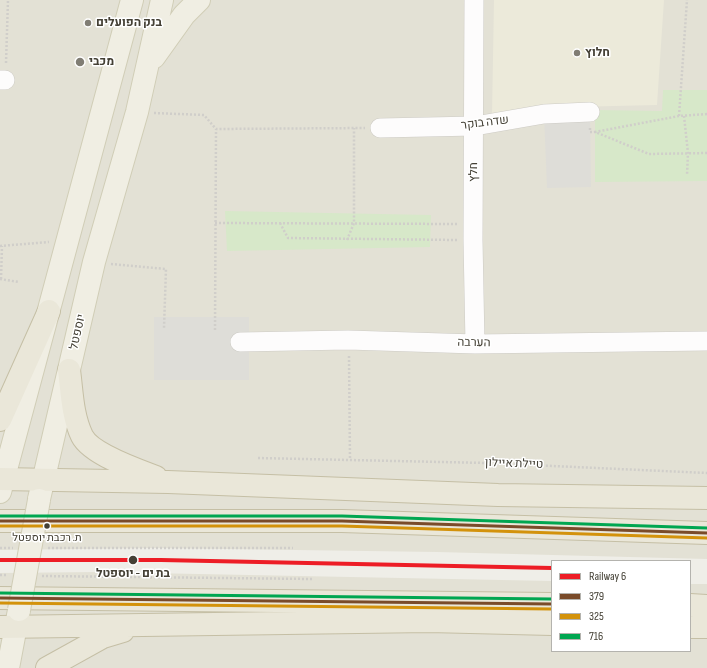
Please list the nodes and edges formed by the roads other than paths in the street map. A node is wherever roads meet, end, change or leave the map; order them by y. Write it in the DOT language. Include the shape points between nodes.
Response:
graph roads {
  1 [pos="118,0"];
  2 [pos="132,0"];
  3 [pos="162,0"];
  4 [pos="199,0"];
  5 [pos="474,0"];
  6 [pos="122,42"];
  7 [pos="147,66"];
  8 [pos="590,112"];
  9 [pos="475,126"];
  10 [pos="380,128"];
  11 [pos="48,311"];
  12 [pos="707,341"];
  13 [pos="240,342"];
  14 [pos="475,344"];
  15 [pos="69,370"];
  16 [pos="0,420"];
  17 [pos="168,482"];
  18 [pos="1,483"];
  19 [pos="41,490"];
  20 [pos="707,498"];
  21 [pos="0,521"];
  22 [pos="707,533"];
  23 [pos="0,598"];
  24 [pos="551,604"];
  25 [pos="691,605"];
  26 [pos="707,606"];
  27 [pos="12,621"];
  28 [pos="551,624"];
  29 [pos="141,625"];
  30 [pos="691,627"];
  31 [pos="707,627"];
  32 [pos="8,668"];
  33 [pos="47,668"];
  1 -- 6 [label="main road"];
  2 -- 6 [label="main road"];
  3 -- 7 [label="main road, יוספטל"];
  4 -- 7 [label="main road" via="184,15"];
  5 -- 9 [label="street, חלץ"];
  6 -- 11 [label="main road"];
  7 -- 15 [label="main road, יוספטל" via="137,112 94,262"];
  8 -- 9 [label="street, שדה בוקר" via="544,114"];
  9 -- 10 [label="street, שדה בוקר"];
  9 -- 14 [label="street, חלץ"];
  11 -- 16 [label="highway"];
  11 -- 18 [label="main road"];
  12 -- 14 [label="street, הערבה"];
  13 -- 14 [label="street, הערבה" via="348,340"];
  15 -- 17 [label="highway" via="75,416 82,437 112,459"];
  15 -- 19 [label="main road, יוספטל"];
  17 -- 19 [label="highway"];
  17 -- 20 [label="highway" via="498,495"];
  18 -- 19 [label="highway"];
  19 -- 27 [label="main road, יוספטל, bridge"];
  21 -- 22 [label="highway" via="342,521"];
  23 -- 24 [label="highway"];
  25 -- 26 [label="highway"];
  27 -- 29 [label="highway"];
  27 -- 32 [label="main road, יוספטל"];
  28 -- 29 [label="highway" via="421,621"];
  29 -- 33 [label="highway" via="104,637"];
  30 -- 31 [label="highway"];
}
